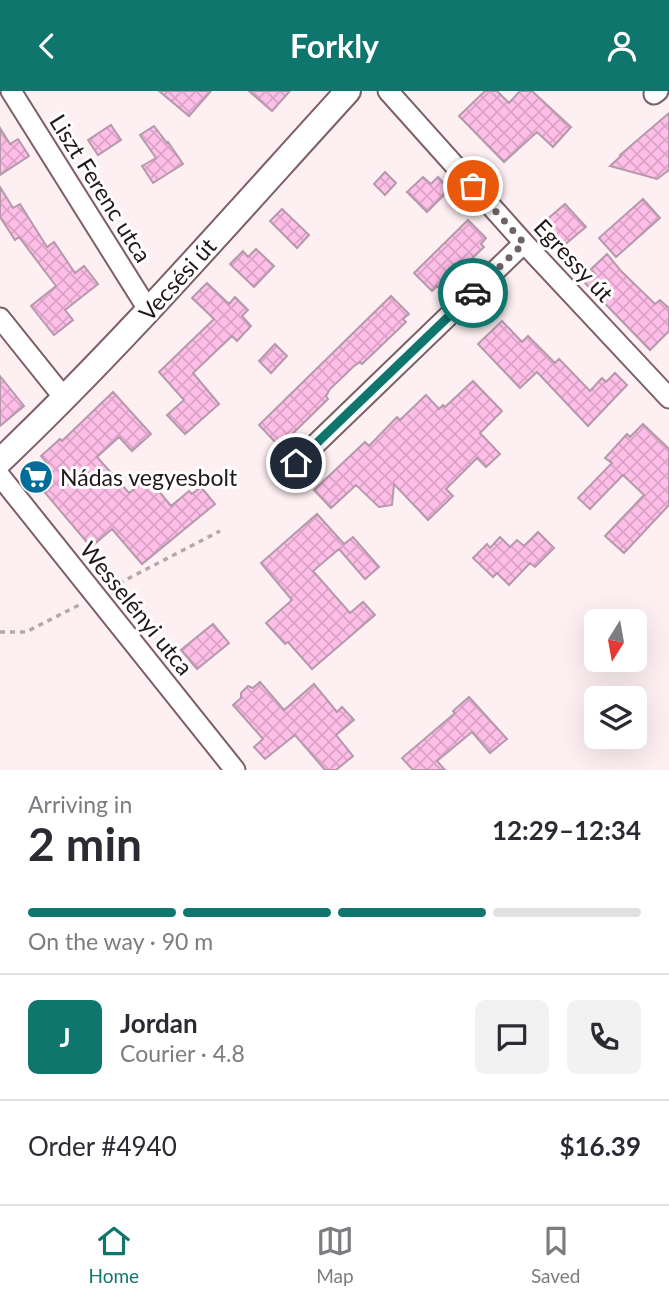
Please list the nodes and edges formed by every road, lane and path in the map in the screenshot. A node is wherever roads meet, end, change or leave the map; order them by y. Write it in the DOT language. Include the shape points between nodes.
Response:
graph roads {
  1 [pos="11,91"];
  2 [pos="348,91"];
  3 [pos="388,91"];
  4 [pos="524,243"];
  5 [pos="149,311"];
  6 [pos="0,318"];
  7 [pos="669,397"];
  8 [pos="65,399"];
  9 [pos="0,461"];
  10 [pos="296,463"];
  11 [pos="0,476"];
  12 [pos="235,770"];
  1 -- 5 [label="street, Liszt Ferenc utca"];
  2 -- 5 [label="main road, Vecsési út"];
  3 -- 4 [label="street, Egressy út"];
  4 -- 7 [label="street, Egressy út"];
  4 -- 10 [label="street"];
  5 -- 8 [label="main road, Vecsési út"];
  6 -- 8 [label="street"];
  8 -- 9 [label="main road, Vecsési út"];
  11 -- 12 [label="street, Wesselényi utca"];
}
